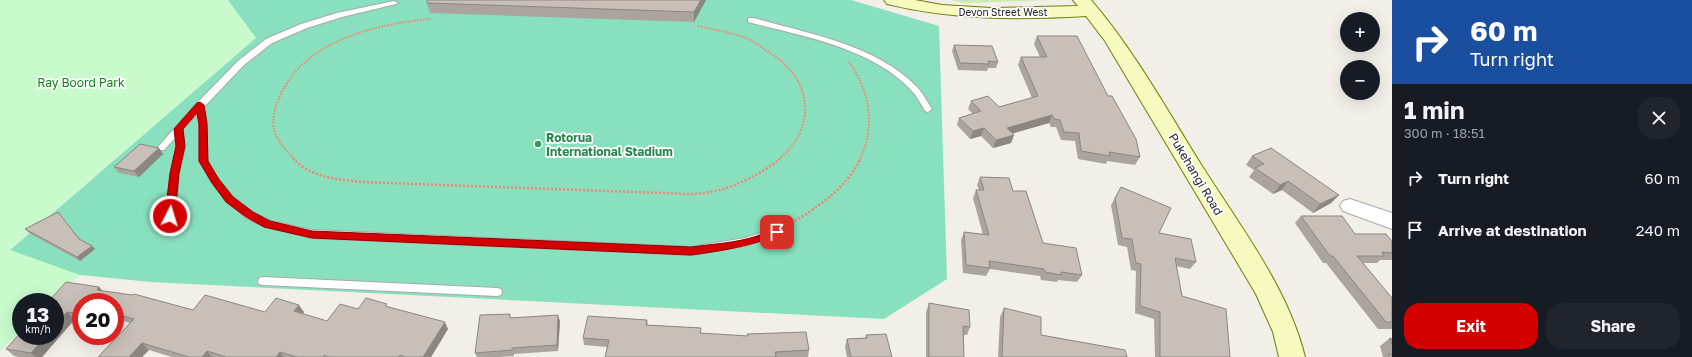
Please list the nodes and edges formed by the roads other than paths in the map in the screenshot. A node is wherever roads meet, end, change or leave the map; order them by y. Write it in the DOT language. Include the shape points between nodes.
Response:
graph roads {
  1 [pos="893,0"];
  2 [pos="394,3"];
  3 [pos="1086,5"];
  4 [pos="751,20"];
  5 [pos="200,105"];
  6 [pos="928,109"];
  7 [pos="178,129"];
  8 [pos="161,148"];
  9 [pos="1350,206"];
  10 [pos="170,216"];
  11 [pos="1392,221"];
  12 [pos="777,232"];
  13 [pos="263,281"];
  14 [pos="497,292"];
  15 [pos="1292,357"];
  1 -- 3 [label="main road, Devon Street West" via="950,12 975,14"];
  2 -- 5 [label="lane" via="321,20 269,41 241,63"];
  3 -- 15 [label="main road, Pukehangi Road" via="1114,40 1267,290 1286,332"];
  4 -- 6 [label="lane" via="854,50 896,71 917,90"];
  5 -- 7 [label="lane"];
  5 -- 12 [label="lane" via="204,161 215,181 230,199 250,215 268,224 312,234 691,251 735,245"];
  7 -- 8 [label="lane"];
  7 -- 10 [label="lane" via="180,146"];
  9 -- 11 [label="street"];
  13 -- 14 [label="lane"];
}
